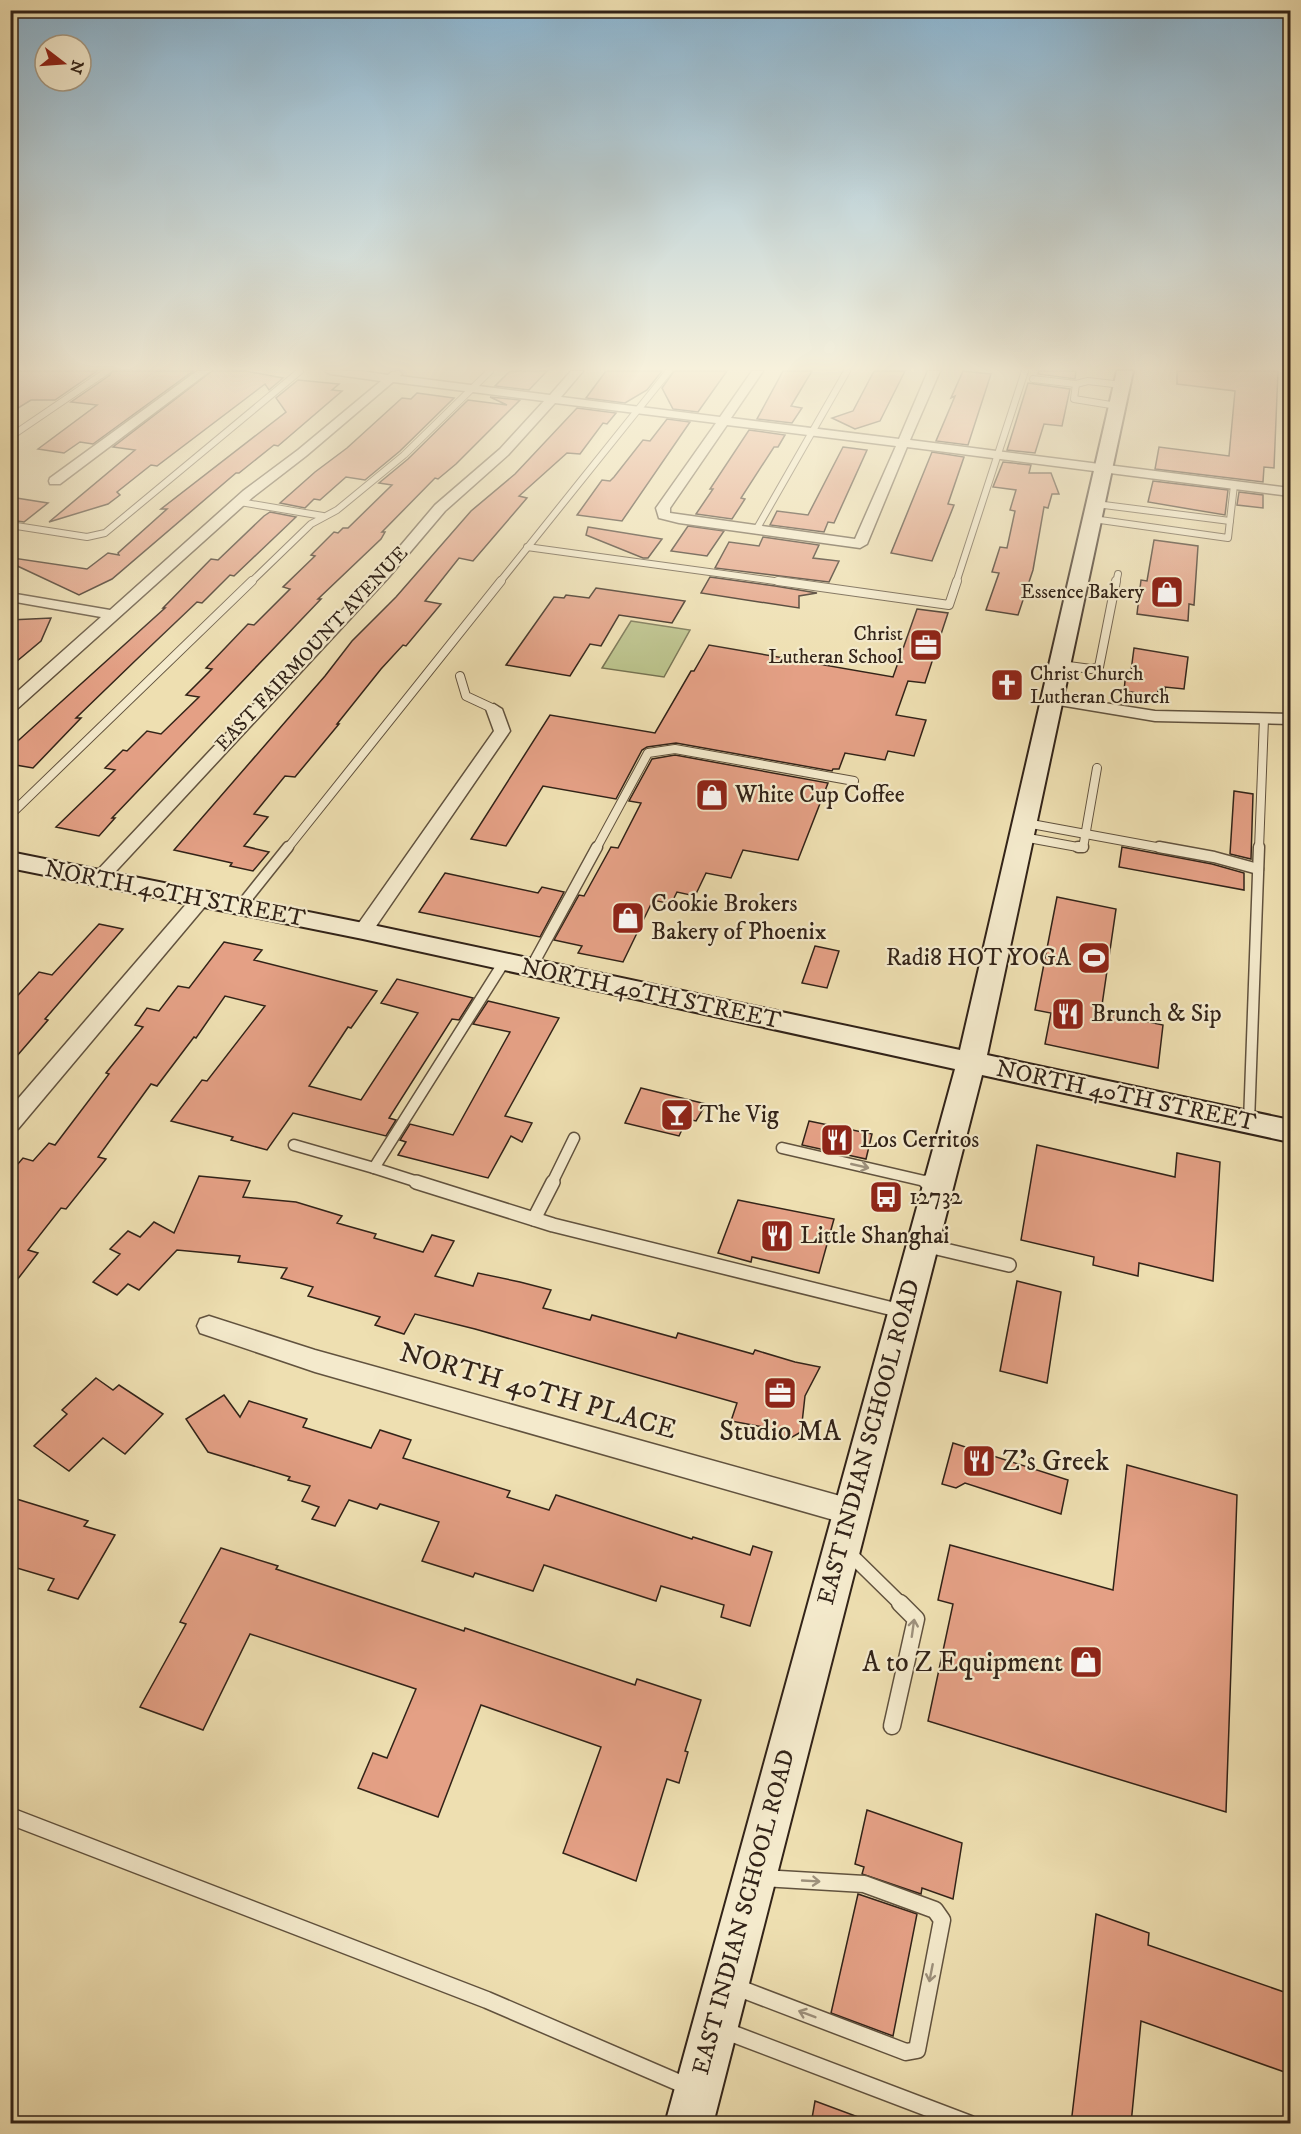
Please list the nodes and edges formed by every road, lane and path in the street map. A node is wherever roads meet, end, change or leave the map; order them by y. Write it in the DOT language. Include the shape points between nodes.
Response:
graph roads {
  1 [pos="71,471"];
  2 [pos="180,471"];
  3 [pos="280,471"];
  4 [pos="385,471"];
  5 [pos="483,471"];
  6 [pos="588,471"];
  7 [pos="689,471"];
  8 [pos="791,471"];
  9 [pos="892,471"];
  10 [pos="992,471"];
  11 [pos="1103,471"];
  12 [pos="1116,471"];
  13 [pos="56,482"];
  14 [pos="1234,485"];
  15 [pos="1290,492"];
  16 [pos="240,502"];
  17 [pos="1094,511"];
  18 [pos="323,516"];
  19 [pos="1230,521"];
  20 [pos="10,525"];
  21 [pos="756,530"];
  22 [pos="526,547"];
  23 [pos="1118,574"];
  24 [pos="10,597"];
  25 [pos="113,615"];
  26 [pos="1061,665"];
  27 [pos="460,676"];
  28 [pos="1053,700"];
  29 [pos="10,707"];
  30 [pos="494,709"];
  31 [pos="1264,719"];
  32 [pos="1290,719"];
  33 [pos="1097,768"];
  34 [pos="854,781"];
  35 [pos="10,815"];
  36 [pos="1024,830"];
  37 [pos="1085,834"];
  38 [pos="10,860"];
  39 [pos="1258,869"];
  40 [pos="99,879"];
  41 [pos="201,900"];
  42 [pos="240,907"];
  43 [pos="363,931"];
  44 [pos="504,962"];
  45 [pos="531,968"];
  46 [pos="971,1063"];
  47 [pos="1249,1122"];
  48 [pos="10,1123"];
  49 [pos="1290,1131"];
  50 [pos="574,1138"];
  51 [pos="294,1145"];
  52 [pos="782,1148"];
  53 [pos="374,1168"];
  54 [pos="938,1184"];
  55 [pos="534,1219"];
  56 [pos="922,1245"];
  57 [pos="1009,1265"];
  58 [pos="904,1312"];
  59 [pos="209,1326"];
  60 [pos="846,1528"];
  61 [pos="892,1726"];
  62 [pos="10,1816"];
  63 [pos="753,1878"];
  64 [pos="725,1983"];
  65 [pos="714,2026"];
  66 [pos="693,2107"];
  67 [pos="970,2124"];
  1 -- 13 [label="street"];
  2 -- 20 [label="lane" via="105,533 87,537"];
  3 -- 16 [label="street"];
  4 -- 18 [label="lane" via="337,510"];
  5 -- 40 [label="street, EAST FAIRMOUNT AVENUE" via="440,508 384,574"];
  6 -- 22 [label="lane"];
  7 -- 21 [label="street" via="663,508 664,515"];
  8 -- 21 [label="lane"];
  9 -- 21 [label="street" via="860,544"];
  10 -- 22 [label="lane" via="948,605"];
  11 -- 17 [label="main road, EAST INDIAN SCHOOL ROAD"];
  12 -- 14 [label="street"];
  14 -- 15 [label="street"];
  14 -- 19 [label="lane"];
  16 -- 18 [label="lane"];
  16 -- 25 [label="street"];
  17 -- 19 [label="lane"];
  17 -- 19 [label="lane" via="1228,538"];
  17 -- 26 [label="main road, EAST INDIAN SCHOOL ROAD"];
  18 -- 35 [label="lane" via="310,524"];
  22 -- 42 [label="lane"];
  23 -- 26 [label="lane" via="1099,667"];
  24 -- 25 [label="street"];
  25 -- 29 [label="street"];
  26 -- 28 [label="main road, EAST INDIAN SCHOOL ROAD"];
  27 -- 30 [label="lane" via="466,696"];
  28 -- 31 [label="street" via="1155,716"];
  28 -- 36 [label="main road, EAST INDIAN SCHOOL ROAD"];
  30 -- 43 [label="street" via="502,731"];
  31 -- 32 [label="street"];
  31 -- 39 [label="lane"];
  33 -- 37 [label="lane"];
  34 -- 45 [label="lane" via="675,749 648,753"];
  36 -- 37 [label="lane"];
  36 -- 37 [label="lane" via="1083,848"];
  36 -- 46 [label="main road, EAST INDIAN SCHOOL ROAD"];
  37 -- 39 [label="lane" via="1214,857"];
  38 -- 40 [label="main road, NORTH 40TH STREET"];
  39 -- 47 [label="lane"];
  40 -- 41 [label="main road, NORTH 40TH STREET"];
  41 -- 42 [label="main road, NORTH 40TH STREET"];
  41 -- 48 [label="street"];
  42 -- 43 [label="main road, NORTH 40TH STREET"];
  43 -- 44 [label="main road, NORTH 40TH STREET"];
  44 -- 45 [label="main road, NORTH 40TH STREET"];
  44 -- 53 [label="lane"];
  45 -- 46 [label="main road, NORTH 40TH STREET"];
  46 -- 47 [label="main road, NORTH 40TH STREET"];
  46 -- 54 [label="main road, EAST INDIAN SCHOOL ROAD"];
  47 -- 49 [label="main road, NORTH 40TH STREET"];
  50 -- 55 [label="lane"];
  51 -- 53 [label="lane"];
  52 -- 54 [label="lane, one-way"];
  53 -- 55 [label="lane"];
  54 -- 56 [label="main road, EAST INDIAN SCHOOL ROAD"];
  55 -- 58 [label="lane"];
  56 -- 57 [label="lane"];
  56 -- 58 [label="main road, EAST INDIAN SCHOOL ROAD"];
  58 -- 60 [label="main road, EAST INDIAN SCHOOL ROAD"];
  59 -- 60 [label="street, NORTH 40TH PLACE"];
  61 -- 60 [label="lane, one-way" via="915,1619"];
  60 -- 63 [label="main road, EAST INDIAN SCHOOL ROAD"];
  62 -- 66 [label="lane" via="498,2004"];
  63 -- 64 [label="main road, EAST INDIAN SCHOOL ROAD"];
  63 -- 64 [label="lane, one-way" via="864,1884 935,1910 942,1920 917,2050 906,2052"];
  64 -- 65 [label="main road, EAST INDIAN SCHOOL ROAD"];
  65 -- 66 [label="main road, EAST INDIAN SCHOOL ROAD"];
  65 -- 67 [label="lane"];
}
